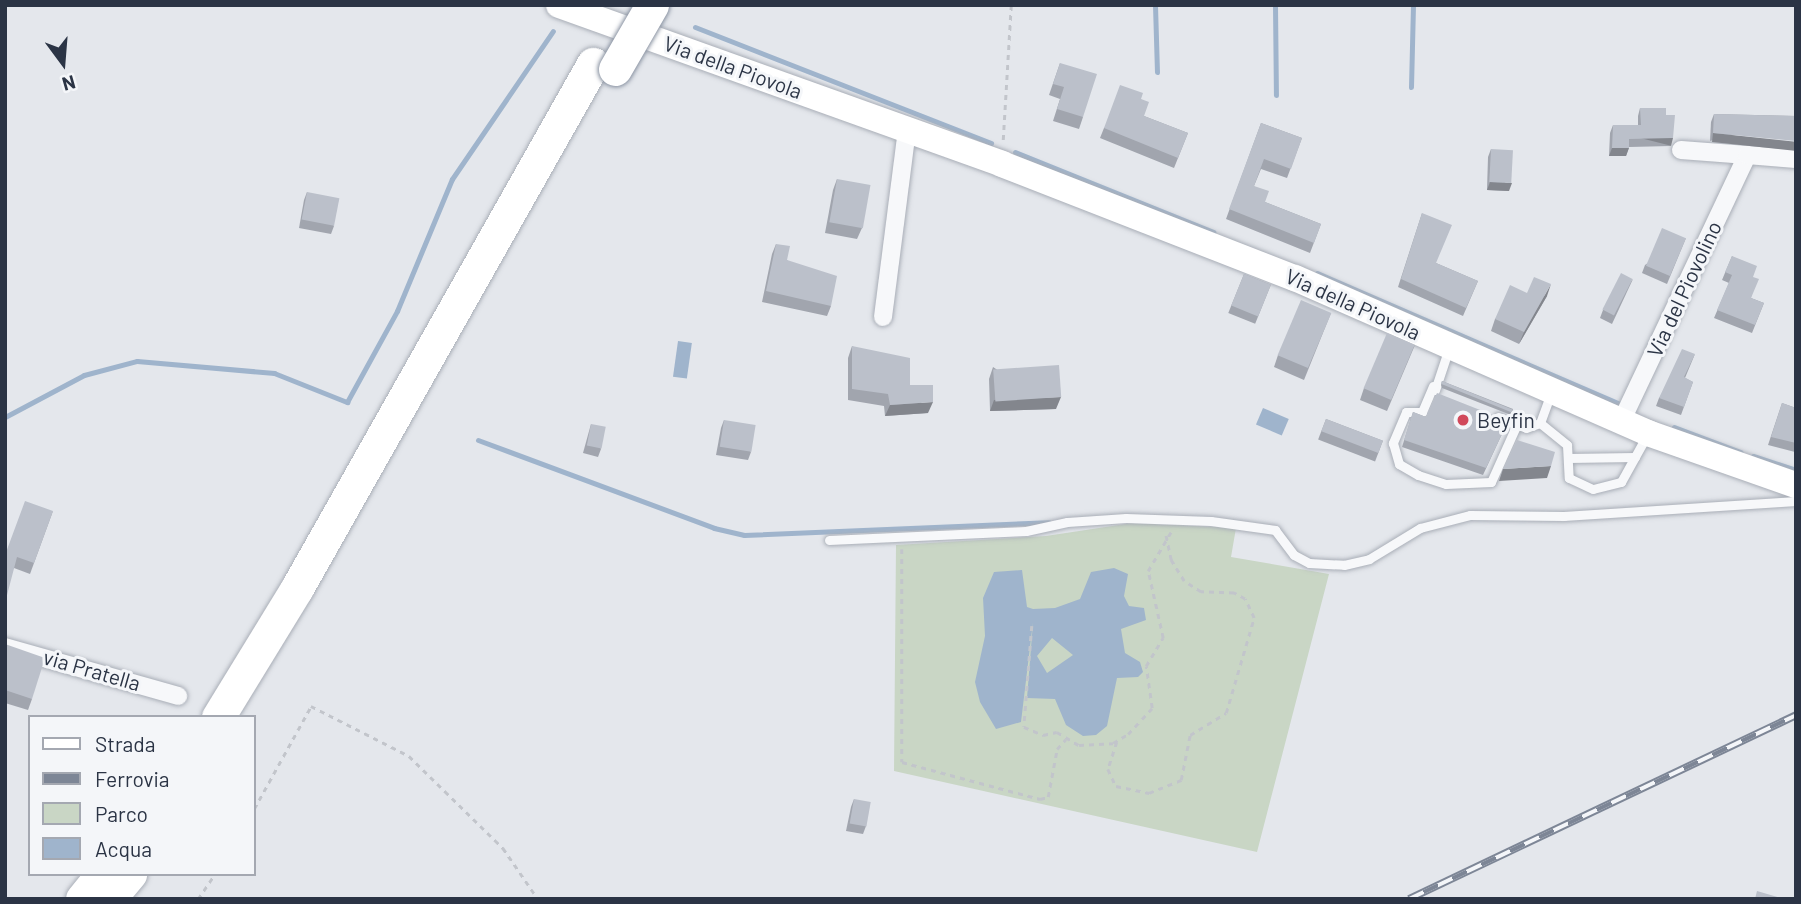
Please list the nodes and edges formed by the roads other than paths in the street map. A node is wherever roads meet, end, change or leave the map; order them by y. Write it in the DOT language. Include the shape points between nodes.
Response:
graph roads {
  1 [pos="559,5"];
  2 [pos="627,5"];
  3 [pos="652,5"];
  4 [pos="604,67"];
  5 [pos="907,129"];
  6 [pos="1681,150"];
  7 [pos="1747,155"];
  8 [pos="1796,159"];
  9 [pos="883,317"];
  10 [pos="1450,346"];
  11 [pos="1433,386"];
  12 [pos="1552,391"];
  13 [pos="1448,398"];
  14 [pos="1482,411"];
  15 [pos="1621,422"];
  16 [pos="1540,423"];
  17 [pos="1517,424"];
  18 [pos="1648,433"];
  19 [pos="1635,457"];
  20 [pos="1568,458"];
  21 [pos="1796,485"];
  22 [pos="1796,501"];
  23 [pos="830,540"];
  24 [pos="5,647"];
  25 [pos="178,696"];
  26 [pos="219,715"];
  27 [pos="245,715"];
  28 [pos="100,876"];
  29 [pos="128,876"];
  30 [pos="82,899"];
  31 [pos="109,899"];
  1 -- 5 [label="street, Via della Piovola"];
  2 -- 4 [label="highway"];
  3 -- 4 [label="highway, bridge"];
  4 -- 26 [label="highway"];
  4 -- 27 [label="highway"];
  5 -- 9 [label="street"];
  5 -- 10 [label="street, Via della Piovola" via="1295,278"];
  6 -- 7 [label="street"];
  7 -- 8 [label="street"];
  7 -- 15 [label="street, Via del Piovolino"];
  10 -- 11 [label="lane"];
  10 -- 12 [label="street, Via della Piovola"];
  11 -- 13 [label="lane"];
  11 -- 17 [label="lane" via="1422,412 1406,412 1393,443 1399,464 1418,475 1446,484 1491,482"];
  12 -- 15 [label="street, Via della Piovola"];
  12 -- 16 [label="lane"];
  14 -- 17 [label="lane"];
  15 -- 18 [label="street, Via della Piovola"];
  16 -- 17 [label="lane" via="1526,428"];
  16 -- 20 [label="lane" via="1567,445"];
  18 -- 19 [label="lane"];
  18 -- 21 [label="street, Via della Piovola"];
  19 -- 20 [label="lane"];
  19 -- 20 [label="lane" via="1620,482 1593,488 1569,478"];
  22 -- 23 [label="lane" via="1564,516 1470,515 1420,528 1369,559 1343,565 1309,564 1294,555 1275,530 1185,520 1126,518 1067,522 1026,531"];
  24 -- 25 [label="street, via Pratella"];
  28 -- 30 [label="highway"];
  29 -- 31 [label="highway"];
}
